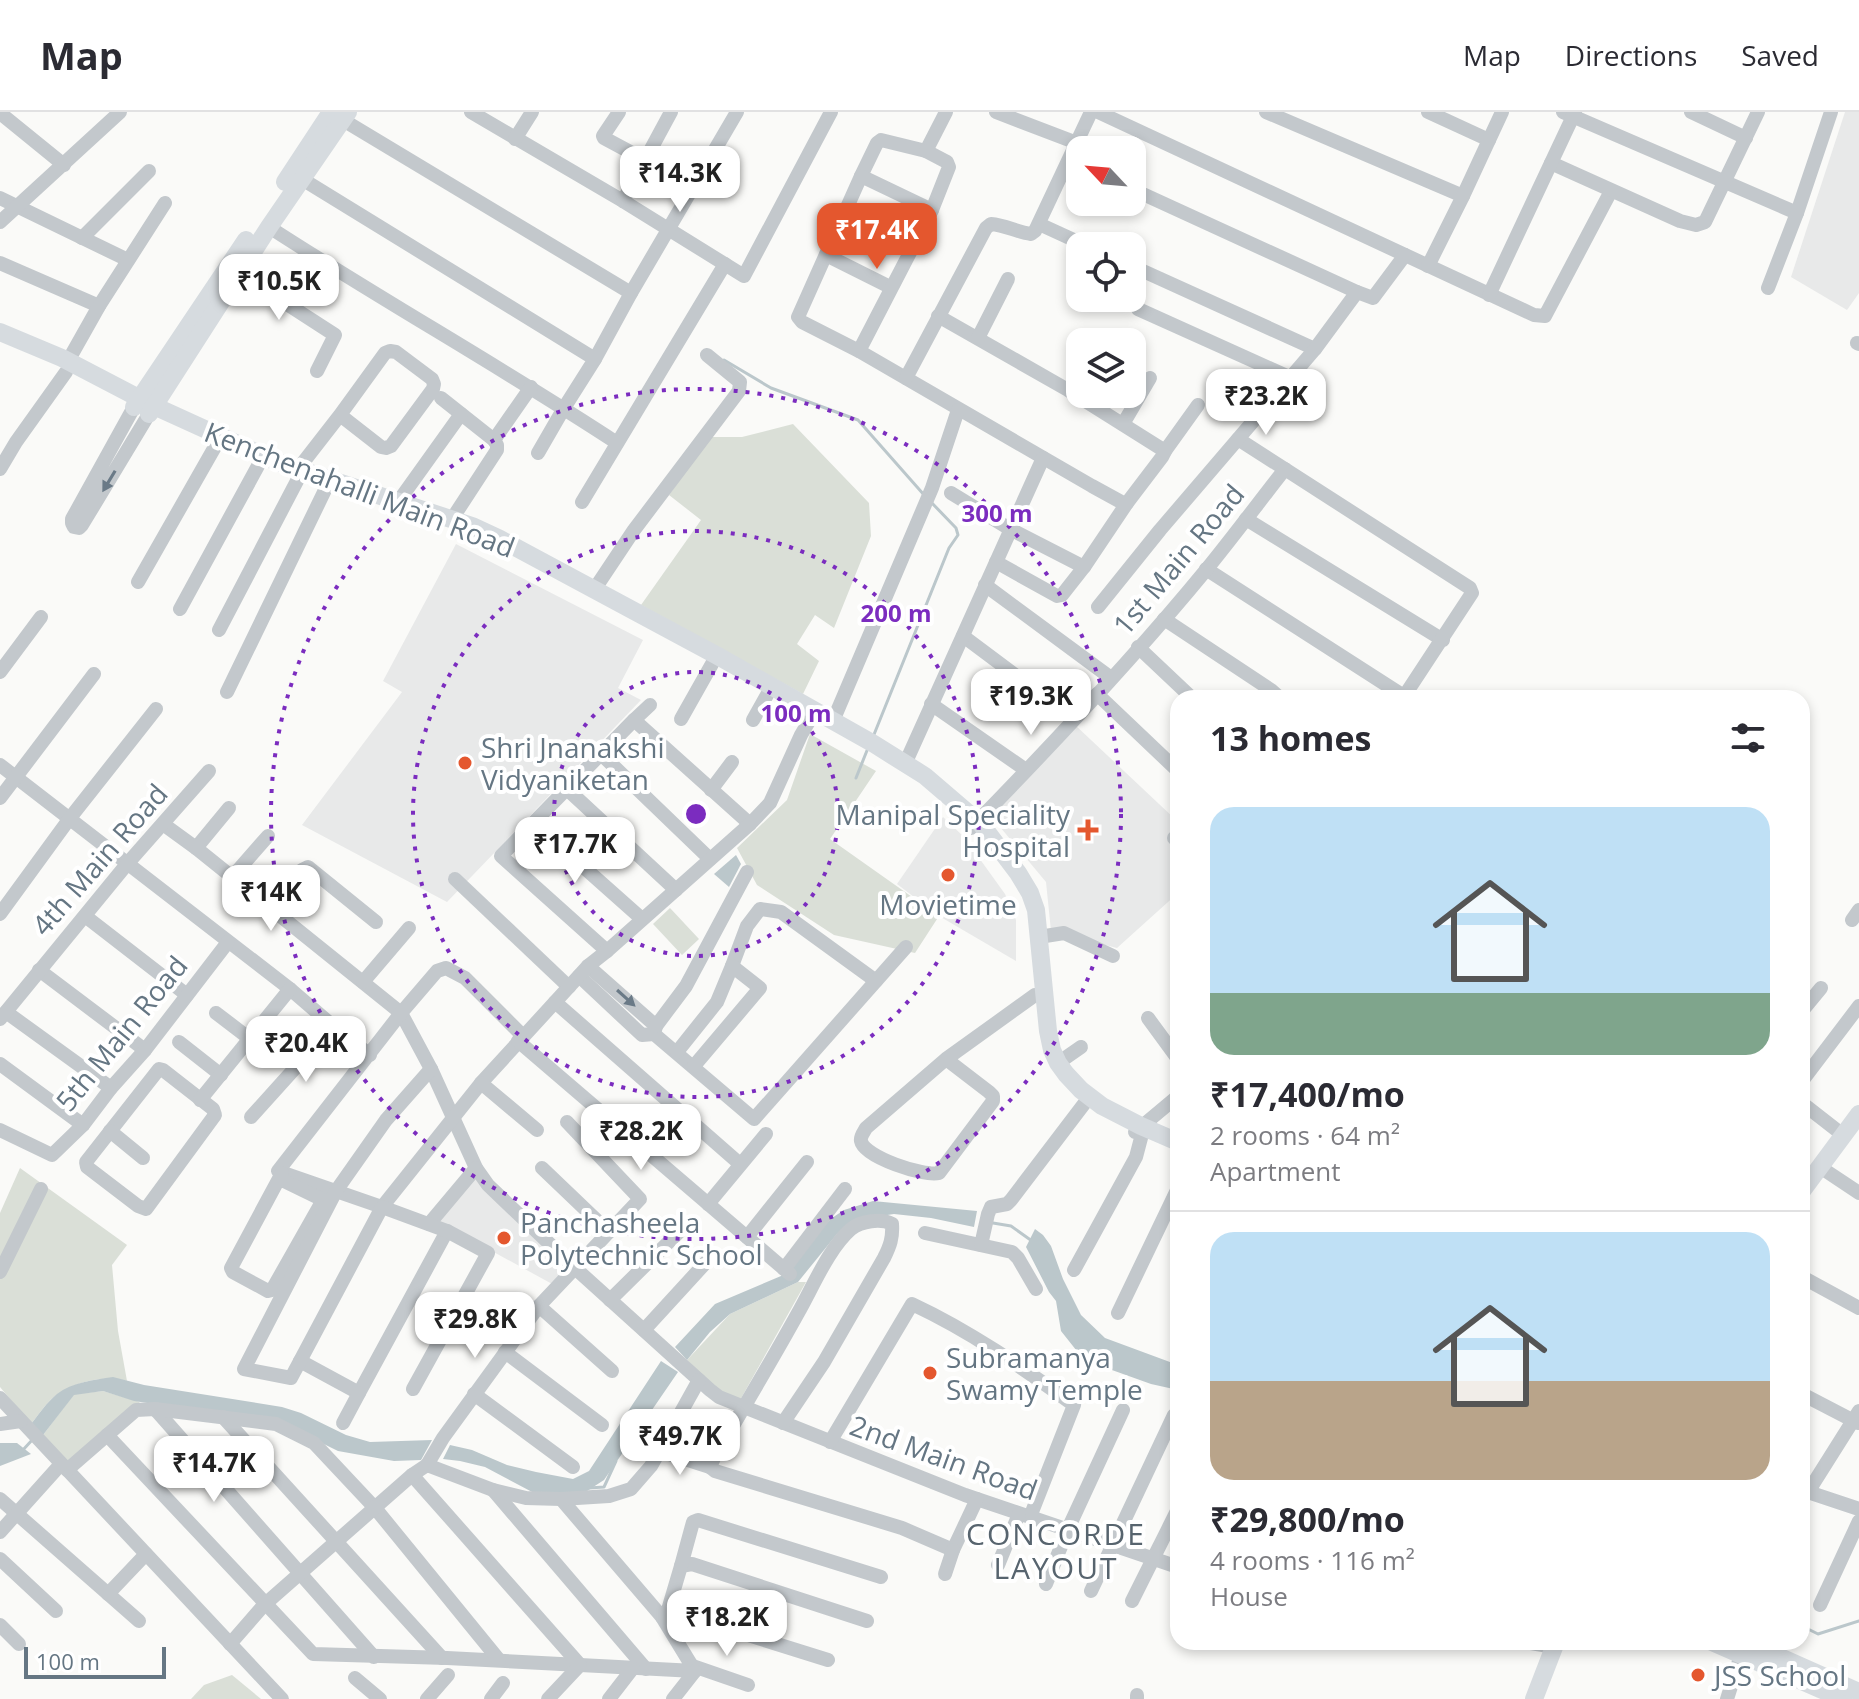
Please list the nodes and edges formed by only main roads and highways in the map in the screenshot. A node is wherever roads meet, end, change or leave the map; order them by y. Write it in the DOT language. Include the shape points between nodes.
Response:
graph roads {
  1 [pos="341,115"];
  2 [pos="0,332"];
  3 [pos="0,343"];
  4 [pos="67,367"];
  5 [pos="144,406"];
  6 [pos="298,474"];
  7 [pos="813,715"];
  8 [pos="974,825"];
  9 [pos="1859,1114"];
  10 [pos="1139,1132"];
  11 [pos="1170,1140"];
  12 [pos="1170,1149"];
  13 [pos="1810,1180"];
  14 [pos="1553,1650"];
  15 [pos="1751,1650"];
  16 [pos="1753,1650"];
  17 [pos="1859,1692"];
  18 [pos="1534,1699"];
  19 [pos="1843,1699"];
  1 -- 5 [label="main road"];
  1 -- 5 [label="main road" via="239,273"];
  2 -- 4 [label="main road, Kenchenahalli Main Road"];
  3 -- 4 [label="main road, Kenchenahalli Main Road"];
  4 -- 5 [label="main road, Kenchenahalli Main Road"];
  5 -- 6 [label="main road, Kenchenahalli Main Road"];
  5 -- 6 [label="main road, Kenchenahalli Main Road" via="259,464"];
  6 -- 7 [label="main road, Kenchenahalli Main Road" via="496,548"];
  6 -- 7 [label="main road, Kenchenahalli Main Road" via="452,519 500,539"];
  7 -- 8 [label="main road, Kenchenahalli Main Road"];
  7 -- 8 [label="main road, Kenchenahalli Main Road" via="833,721 925,776"];
  8 -- 10 [label="main road, Kenchenahalli Main Road" via="1030,893 1048,1031 1058,1063 1091,1098"];
  8 -- 10 [label="main road, Kenchenahalli Main Road" via="1026,912 1040,1043 1048,1065 1058,1081 1097,1114"];
  9 -- 13 [label="main road"];
  10 -- 11 [label="main road, Kenchenahalli Main Road"];
  10 -- 12 [label="main road, Kenchenahalli Main Road"];
  14 -- 18 [label="main road"];
  15 -- 19 [label="main road"];
  16 -- 17 [label="main road"];
}
